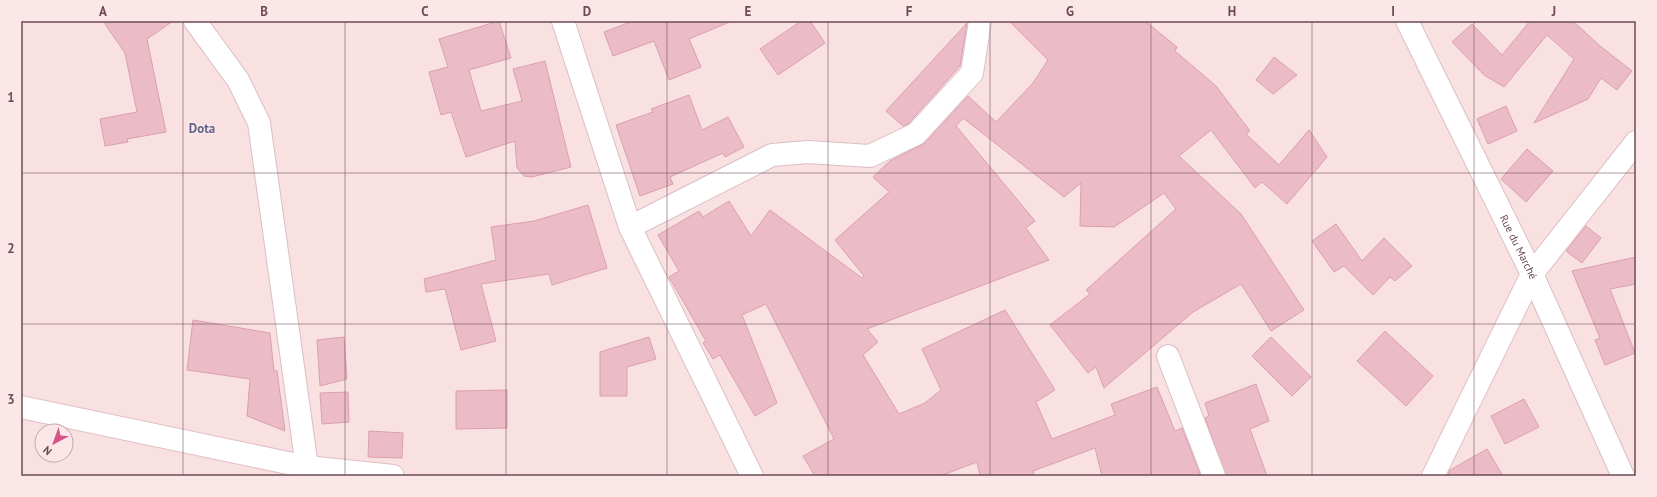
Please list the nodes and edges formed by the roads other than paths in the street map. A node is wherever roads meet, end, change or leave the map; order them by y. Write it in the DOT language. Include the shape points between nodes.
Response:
graph roads {
  1 [pos="195,21"];
  2 [pos="563,21"];
  3 [pos="980,21"];
  4 [pos="1407,21"];
  5 [pos="1636,142"];
  6 [pos="630,227"];
  7 [pos="1532,274"];
  8 [pos="1168,356"];
  9 [pos="21,407"];
  10 [pos="307,467"];
  11 [pos="393,476"];
  12 [pos="752,476"];
  13 [pos="1214,476"];
  14 [pos="1433,476"];
  15 [pos="1623,476"];
  1 -- 10 [label="street" via="238,80 259,123"];
  2 -- 6 [label="street"];
  3 -- 6 [label="street" via="972,73 916,134 870,156 808,152 772,155"];
  4 -- 7 [label="street, Rue du Marché"];
  5 -- 7 [label="street"];
  6 -- 12 [label="street"];
  7 -- 14 [label="street"];
  7 -- 15 [label="street, Rue du Marché"];
  8 -- 13 [label="street"];
  9 -- 10 [label="street"];
  10 -- 11 [label="street"];
}
